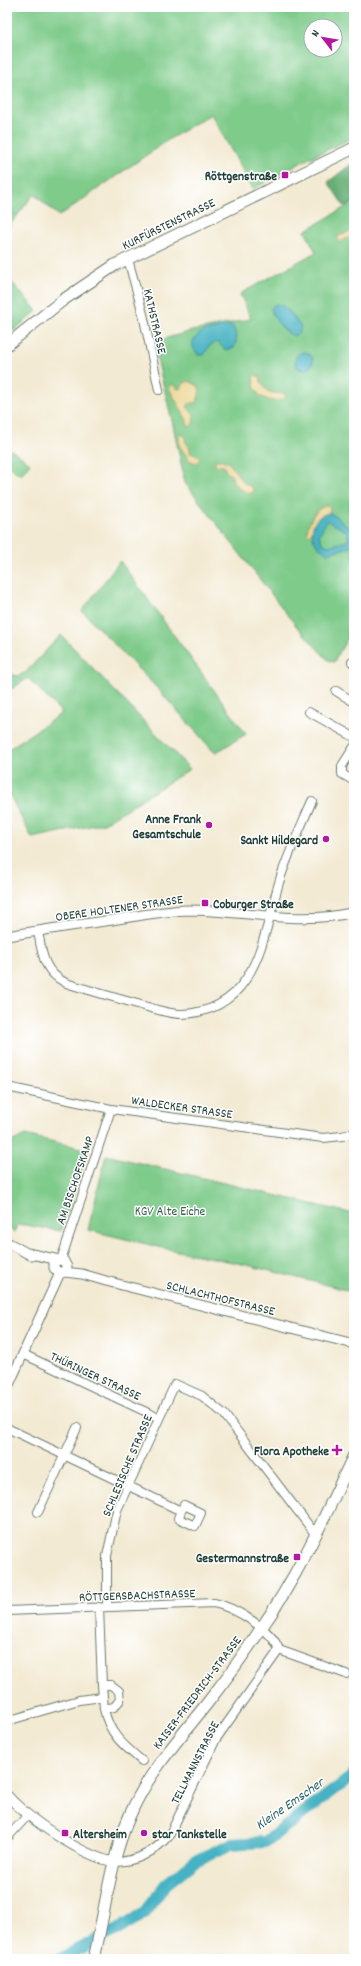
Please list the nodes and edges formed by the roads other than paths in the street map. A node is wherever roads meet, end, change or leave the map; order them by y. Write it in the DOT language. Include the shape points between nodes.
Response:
graph roads {
  1 [pos="354,148"];
  2 [pos="128,259"];
  3 [pos="7,345"];
  4 [pos="159,390"];
  5 [pos="336,690"];
  6 [pos="354,702"];
  7 [pos="309,712"];
  8 [pos="354,737"];
  9 [pos="354,747"];
  10 [pos="354,781"];
  11 [pos="312,800"];
  12 [pos="354,912"];
  13 [pos="270,916"];
  14 [pos="38,931"];
  15 [pos="7,936"];
  16 [pos="7,1088"];
  17 [pos="111,1108"];
  18 [pos="354,1133"];
  19 [pos="7,1242"];
  20 [pos="60,1266"];
  21 [pos="354,1344"];
  22 [pos="23,1354"];
  23 [pos="7,1389"];
  24 [pos="159,1418"];
  25 [pos="7,1428"];
  26 [pos="77,1428"];
  27 [pos="354,1455"];
  28 [pos="64,1456"];
  29 [pos="128,1486"];
  30 [pos="181,1511"];
  31 [pos="38,1512"];
  32 [pos="316,1535"];
  33 [pos="103,1607"];
  34 [pos="7,1611"];
  35 [pos="261,1629"];
  36 [pos="279,1650"];
  37 [pos="346,1674"];
  38 [pos="102,1685"];
  39 [pos="102,1697"];
  40 [pos="104,1709"];
  41 [pos="7,1721"];
  42 [pos="142,1761"];
  43 [pos="7,1795"];
  44 [pos="28,1815"];
  45 [pos="7,1838"];
  46 [pos="114,1862"];
  47 [pos="94,1958"];
  1 -- 2 [label="main road, KURFÜRSTENSTRASSE"];
  2 -- 3 [label="main road, KURFÜRSTENSTRASSE" via="63,300"];
  2 -- 4 [label="street, KATHSTRASSE"];
  5 -- 6 [label="street"];
  7 -- 8 [label="street"];
  9 -- 10 [label="street" via="342,766 342,774"];
  11 -- 13 [label="street" via="289,856"];
  12 -- 13 [label="street, OBERE HOLTENER STRASSE" via="317,918"];
  13 -- 14 [label="street, OBERE HOLTENER STRASSE" via="232,912 174,911"];
  13 -- 14 [label="street" via="254,968 237,992 205,1010 181,1014 59,979 50,971 43,959"];
  14 -- 15 [label="street, OBERE HOLTENER STRASSE"];
  16 -- 17 [label="street, WALDECKER STRASSE"];
  17 -- 18 [label="street, WALDECKER STRASSE" via="323,1138"];
  17 -- 20 [label="street, AM BISCHOFSKAMP"];
  19 -- 20 [label="street, SCHLACHTHOFSTRASSE"];
  20 -- 21 [label="street, SCHLACHTHOFSTRASSE" via="95,1278"];
  20 -- 22 [label="street, AM BISCHOFSKAMP"];
  22 -- 23 [label="street, AM BISCHOFSKAMP"];
  22 -- 24 [label="street, THÜRINGER STRASSE"];
  24 -- 29 [label="street, SCHLESISCHE STRASSE"];
  24 -- 32 [label="street, SCHLESISCHE STRASSE" via="175,1384 202,1396 224,1414"];
  25 -- 28 [label="street"];
  26 -- 28 [label="street"];
  27 -- 32 [label="main road, KAISER-FRIEDRICH-STRASSE"];
  28 -- 29 [label="street"];
  28 -- 31 [label="street"];
  29 -- 30 [label="street"];
  29 -- 33 [label="street, SCHLESISCHE STRASSE" via="117,1510 107,1556"];
  32 -- 35 [label="main road, KAISER-FRIEDRICH-STRASSE"];
  33 -- 34 [label="street, RÖTTGERSBACHSTRASSE"];
  33 -- 35 [label="street, RÖTTGERSBACHSTRASSE" via="225,1605"];
  33 -- 38 [label="street, SCHLESISCHE STRASSE"];
  35 -- 36 [label="street" via="273,1638"];
  35 -- 46 [label="main road, KAISER-FRIEDRICH-STRASSE" via="154,1771 129,1816"];
  36 -- 37 [label="street"];
  36 -- 46 [label="street, TELLMANNSTRASSE" via="216,1739 170,1834 161,1845 139,1858 127,1862"];
  38 -- 39 [label="street, SCHLESISCHE STRASSE"];
  38 -- 40 [label="street" via="116,1687 120,1695 120,1700 114,1707"];
  39 -- 40 [label="street, SCHLESISCHE STRASSE"];
  39 -- 41 [label="street" via="79,1700"];
  40 -- 42 [label="street, SCHLESISCHE STRASSE" via="107,1724 120,1742"];
  43 -- 44 [label="street"];
  44 -- 45 [label="street"];
  44 -- 46 [label="street" via="83,1850"];
  46 -- 47 [label="main road, KAISER-FRIEDRICH-STRASSE"];
}
